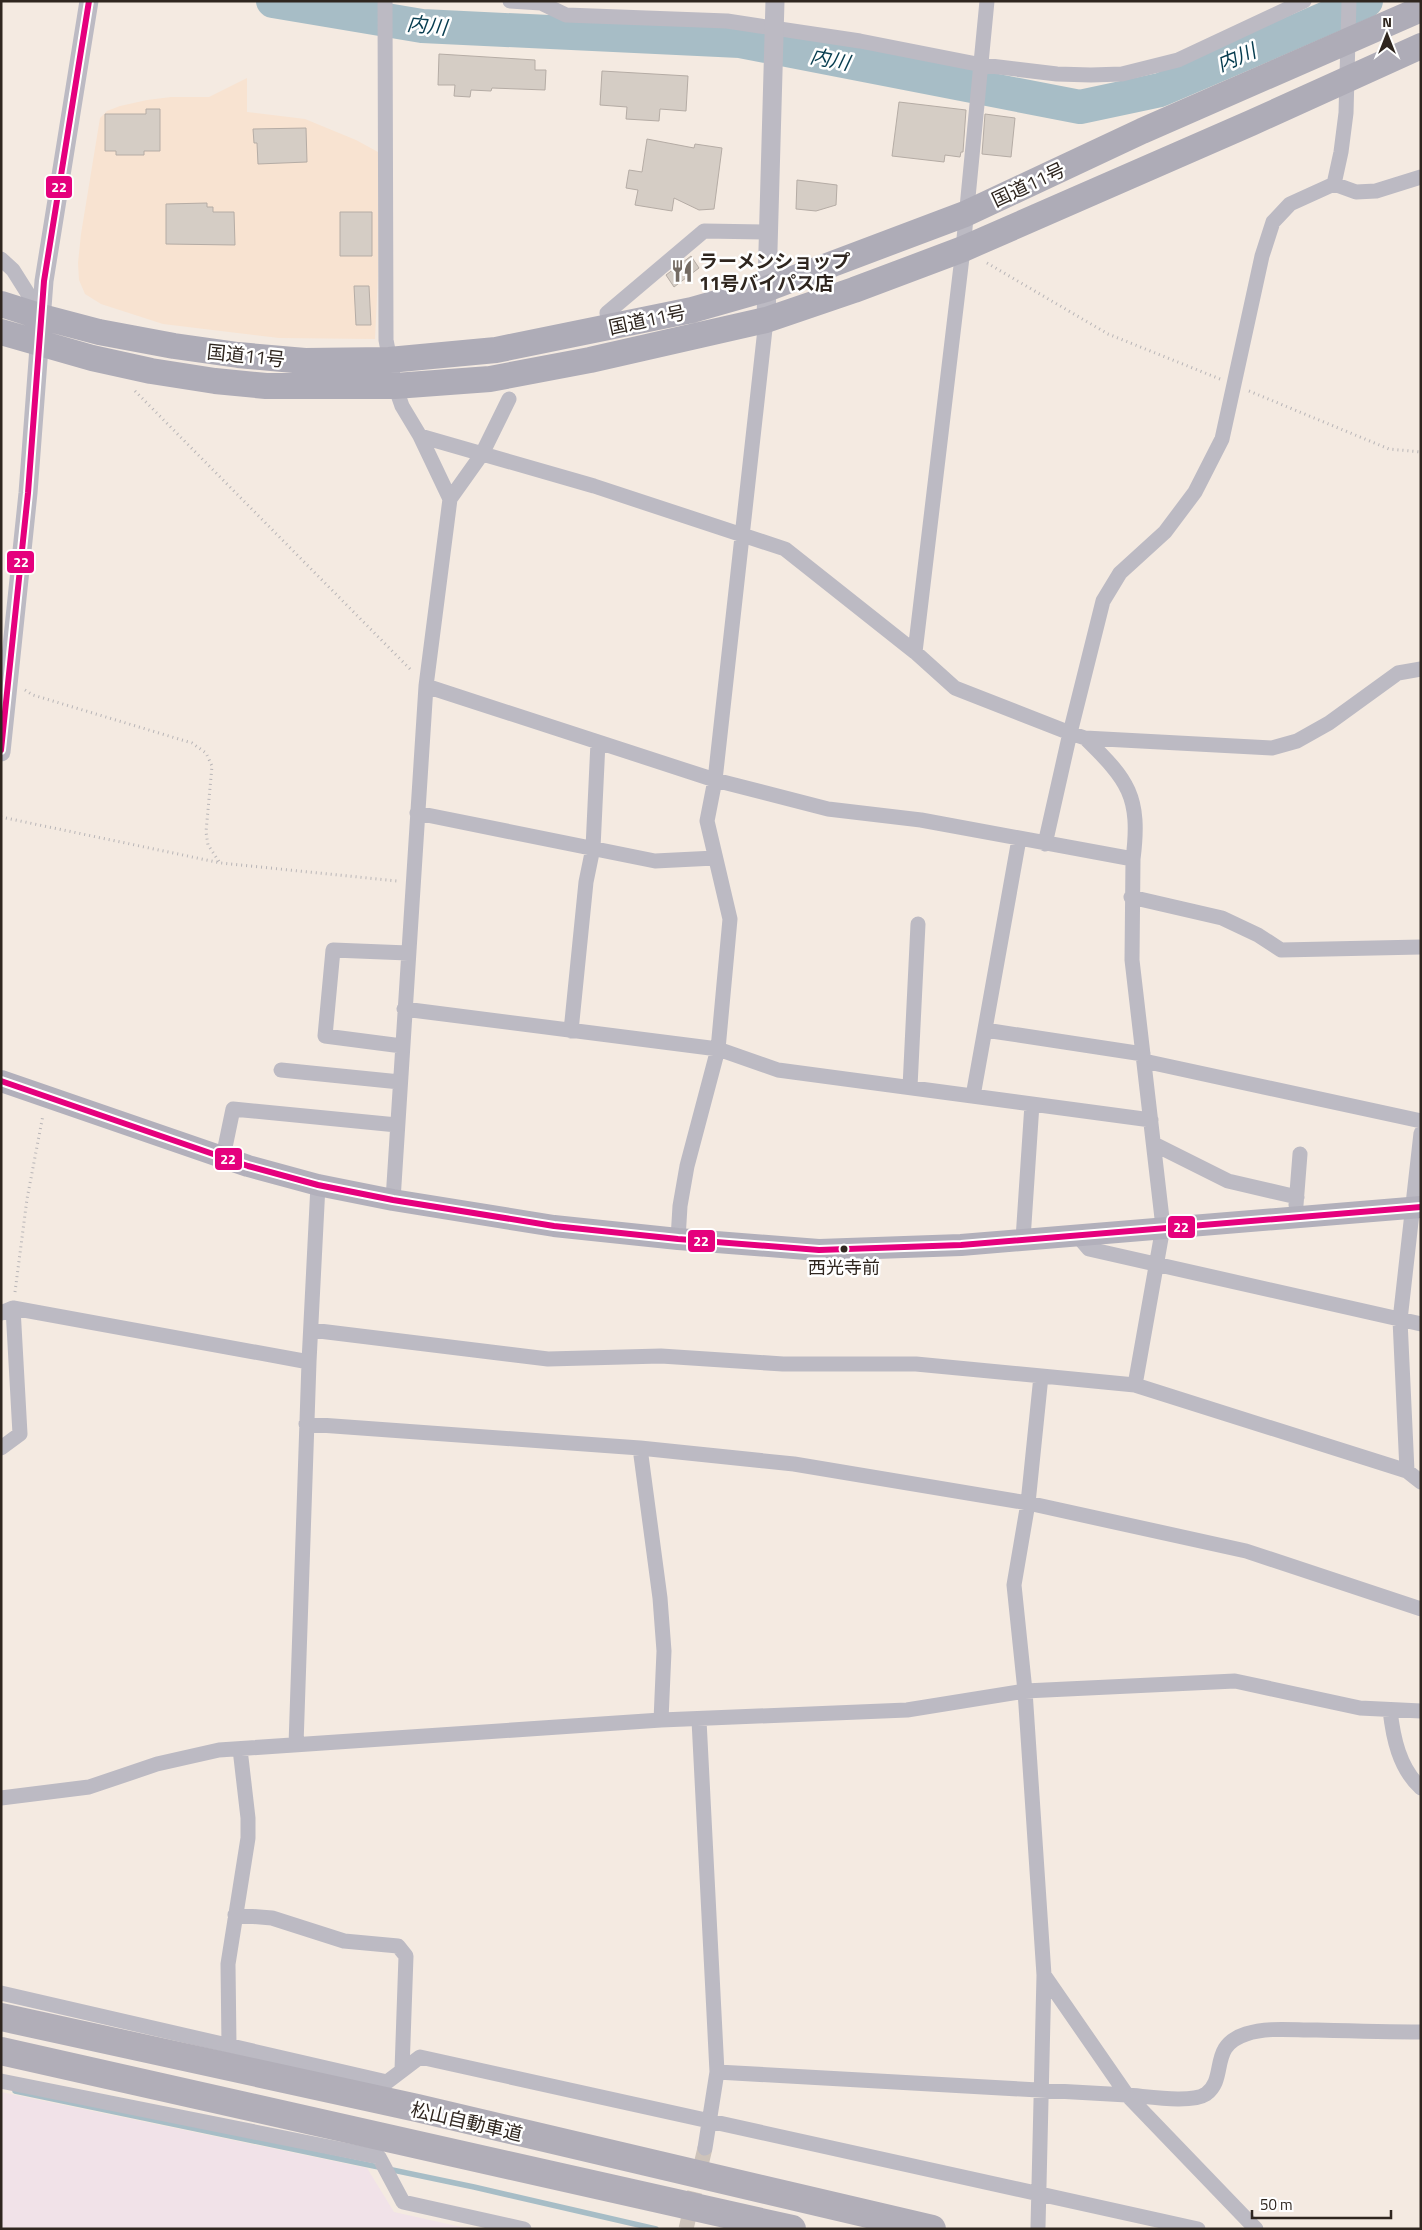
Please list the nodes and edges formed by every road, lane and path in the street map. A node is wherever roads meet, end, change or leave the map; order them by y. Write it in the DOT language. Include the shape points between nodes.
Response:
graph roads {
  1 [pos="88,1"];
  2 [pos="510,1"];
  3 [pos="775,1"];
  4 [pos="987,1"];
  5 [pos="1304,1"];
  6 [pos="1349,1"];
  7 [pos="541,2"];
  8 [pos="385,5"];
  9 [pos="1421,9"];
  10 [pos="774,31"];
  11 [pos="1349,33"];
  12 [pos="1421,46"];
  13 [pos="981,68"];
  14 [pos="1346,80"];
  15 [pos="1421,176"];
  16 [pos="1334,184"];
  17 [pos="965,214"];
  18 [pos="767,232"];
  19 [pos="963,249"];
  20 [pos="1,259"];
  21 [pos="766,289"];
  22 [pos="1,304"];
  23 [pos="42,317"];
  24 [pos="766,320"];
  25 [pos="610,327"];
  26 [pos="1,332"];
  27 [pos="40,344"];
  28 [pos="389,360"];
  29 [pos="1235,385"];
  30 [pos="395,386"];
  31 [pos="134,390"];
  32 [pos="510,399"];
  33 [pos="420,436"];
  34 [pos="1421,452"];
  35 [pos="482,454"];
  36 [pos="450,499"];
  37 [pos="741,535"];
  38 [pos="915,652"];
  39 [pos="1421,669"];
  40 [pos="9,679"];
  41 [pos="426,686"];
  42 [pos="1070,733"];
  43 [pos="1085,738"];
  44 [pos="598,742"];
  45 [pos="1,752"];
  46 [pos="715,780"];
  47 [pos="417,813"];
  48 [pos="1,817"];
  49 [pos="1019,839"];
  50 [pos="1045,844"];
  51 [pos="593,848"];
  52 [pos="715,858"];
  53 [pos="1133,859"];
  54 [pos="221,863"];
  55 [pos="412,883"];
  56 [pos="1131,897"];
  57 [pos="918,924"];
  58 [pos="1421,947"];
  59 [pos="408,953"];
  60 [pos="404,1010"];
  61 [pos="985,1030"];
  62 [pos="571,1031"];
  63 [pos="402,1046"];
  64 [pos="718,1049"];
  65 [pos="1143,1058"];
  66 [pos="281,1070"];
  67 [pos="1,1081"];
  68 [pos="400,1082"];
  69 [pos="910,1088"];
  70 [pos="47,1095"];
  71 [pos="973,1096"];
  72 [pos="1032,1104"];
  73 [pos="1151,1120"];
  74 [pos="1421,1121"];
  75 [pos="397,1125"];
  76 [pos="1421,1133"];
  77 [pos="1154,1144"];
  78 [pos="1300,1154"];
  79 [pos="223,1157"];
  80 [pos="318,1185"];
  81 [pos="393,1200"];
  82 [pos="1296,1207"];
  83 [pos="1416,1208"];
  84 [pos="1163,1227"];
  85 [pos="1077,1234"];
  86 [pos="678,1240"];
  87 [pos="1023,1240"];
  88 [pos="1157,1264"];
  89 [pos="7,1311"];
  90 [pos="1400,1320"];
  91 [pos="1421,1324"];
  92 [pos="311,1330"];
  93 [pos="309,1362"];
  94 [pos="1041,1376"];
  95 [pos="1135,1385"];
  96 [pos="306,1424"];
  97 [pos="1,1448"];
  98 [pos="640,1448"];
  99 [pos="1407,1471"];
  100 [pos="1421,1482"];
  101 [pos="1028,1503"];
  102 [pos="1421,1610"];
  103 [pos="1025,1691"];
  104 [pos="1390,1710"];
  105 [pos="1421,1710"];
  106 [pos="661,1720"];
  107 [pos="699,1720"];
  108 [pos="296,1745"];
  109 [pos="240,1749"];
  110 [pos="1421,1788"];
  111 [pos="1,1798"];
  112 [pos="235,1915"];
  113 [pos="1044,1975"];
  114 [pos="1,1993"];
  115 [pos="1,2017"];
  116 [pos="1421,2032"];
  117 [pos="229,2045"];
  118 [pos="1,2051"];
  119 [pos="402,2070"];
  120 [pos="717,2072"];
  121 [pos="1,2081"];
  122 [pos="1041,2090"];
  123 [pos="1127,2095"];
  124 [pos="709,2121"];
  125 [pos="705,2148"];
  126 [pos="1038,2194"];
  127 [pos="1038,2227"];
  128 [pos="524,2229"];
  129 [pos="792,2229"];
  130 [pos="932,2229"];
  131 [pos="1198,2229"];
  132 [pos="1256,2229"];
  1 -- 23 [label="street" via="44,281"];
  2 -- 7 [label="street"];
  3 -- 10 [label="street"];
  4 -- 13 [label="street"];
  5 -- 13 [label="street" via="1178,60 1122,74 1057,74"];
  6 -- 11 [label="street"];
  7 -- 10 [label="street" via="566,15 727,21"];
  8 -- 28 [label="street" via="386,340"];
  9 -- 11 [label="highway, 国道11号"];
  10 -- 13 [label="street" via="860,41"];
  10 -- 18 [label="street"];
  11 -- 14 [label="street"];
  11 -- 17 [label="highway, 国道11号"];
  12 -- 14 [label="highway, 国道11号"];
  13 -- 17 [label="street"];
  14 -- 16 [label="street" via="1346,113"];
  14 -- 19 [label="highway, 国道11号"];
  15 -- 16 [label="street" via="1376,191 1356,192"];
  16 -- 29 [label="street" via="1290,204 1273,222 1262,256"];
  17 -- 19 [label="street"];
  17 -- 21 [label="highway, 国道11号"];
  18 -- 21 [label="street"];
  18 -- 25 [label="street" via="704,231 607,313"];
  19 -- 24 [label="highway, 国道11号"];
  19 -- 29 [label="path" via="1108,334"];
  19 -- 38 [label="street"];
  20 -- 23 [label="street" via="13,270"];
  21 -- 24 [label="street"];
  21 -- 25 [label="highway, 国道11号" via="692,310"];
  22 -- 23 [label="highway, 国道11号"];
  23 -- 27 [label="street"];
  23 -- 28 [label="highway, 国道11号" via="99,332 238,355 305,361"];
  24 -- 30 [label="highway, 国道11号" via="490,379"];
  24 -- 37 [label="street"];
  25 -- 28 [label="highway, 国道11号" via="496,350"];
  26 -- 27 [label="highway, 国道11号"];
  27 -- 30 [label="highway, 国道11号" via="143,369 215,381 296,386"];
  27 -- 40 [label="street"];
  28 -- 30 [label="street"];
  29 -- 34 [label="path" via="1389,449"];
  29 -- 42 [label="street" via="1222,438 1195,492 1164,532 1120,573 1103,601"];
  30 -- 33 [label="street" via="402,406"];
  31 -- 41 [label="path"];
  32 -- 35 [label="street"];
  33 -- 35 [label="street"];
  33 -- 36 [label="street"];
  35 -- 36 [label="street"];
  35 -- 37 [label="street" via="594,486"];
  36 -- 41 [label="street"];
  37 -- 38 [label="street" via="785,549"];
  37 -- 46 [label="street"];
  38 -- 42 [label="street" via="955,688"];
  39 -- 43 [label="street" via="1398,673 1328,723 1297,741 1272,748"];
  40 -- 45 [label="street"];
  40 -- 54 [label="path" via="33,695 192,743 206,753 212,766 206,832 208,846"];
  41 -- 44 [label="street"];
  41 -- 47 [label="street"];
  42 -- 43 [label="street"];
  42 -- 50 [label="street"];
  43 -- 53 [label="street" via="1112,765 1132,796 1136,813"];
  44 -- 46 [label="street"];
  44 -- 51 [label="street"];
  46 -- 49 [label="street" via="828,809 921,820"];
  46 -- 52 [label="street" via="707,821"];
  47 -- 51 [label="street"];
  47 -- 55 [label="street"];
  48 -- 54 [label="path"];
  49 -- 50 [label="street"];
  49 -- 61 [label="street"];
  50 -- 53 [label="street"];
  51 -- 52 [label="street" via="655,861"];
  51 -- 62 [label="street" via="586,882"];
  52 -- 64 [label="street" via="730,919"];
  53 -- 56 [label="street"];
  54 -- 55 [label="path"];
  55 -- 59 [label="street"];
  56 -- 58 [label="street" via="1222,918 1281,950"];
  56 -- 65 [label="street" via="1132,960"];
  57 -- 69 [label="street"];
  59 -- 60 [label="street"];
  59 -- 63 [label="street" via="333,950 325,1036"];
  60 -- 62 [label="street"];
  60 -- 63 [label="street"];
  61 -- 65 [label="street"];
  61 -- 71 [label="street"];
  62 -- 64 [label="street"];
  63 -- 68 [label="street"];
  64 -- 69 [label="street" via="778,1070"];
  64 -- 86 [label="street" via="686,1166"];
  65 -- 73 [label="street"];
  65 -- 74 [label="street"];
  66 -- 68 [label="street"];
  67 -- 70 [label="main road"];
  68 -- 75 [label="street"];
  69 -- 71 [label="street"];
  70 -- 79 [label="main road"];
  70 -- 89 [label="path"];
  71 -- 72 [label="street"];
  72 -- 73 [label="street"];
  72 -- 87 [label="street"];
  73 -- 77 [label="street"];
  75 -- 79 [label="street" via="232,1109"];
  75 -- 81 [label="street"];
  76 -- 83 [label="street"];
  77 -- 82 [label="street" via="1228,1181"];
  77 -- 84 [label="street"];
  78 -- 82 [label="street"];
  79 -- 80 [label="main road"];
  80 -- 81 [label="main road"];
  80 -- 92 [label="street"];
  81 -- 86 [label="main road" via="554,1226"];
  82 -- 83 [label="main road"];
  82 -- 84 [label="main road"];
  83 -- 90 [label="street"];
  84 -- 85 [label="main road"];
  84 -- 88 [label="street"];
  85 -- 87 [label="main road"];
  85 -- 88 [label="street" via="1089,1249"];
  86 -- 87 [label="main road" via="819,1250"];
  88 -- 90 [label="street"];
  88 -- 95 [label="street"];
  89 -- 93 [label="street"];
  89 -- 97 [label="street" via="20,1434"];
  90 -- 91 [label="street"];
  90 -- 99 [label="street"];
  92 -- 93 [label="street"];
  92 -- 94 [label="street" via="548,1359 661,1356 783,1364 916,1364"];
  93 -- 96 [label="street"];
  94 -- 95 [label="street"];
  94 -- 101 [label="street"];
  95 -- 99 [label="street"];
  96 -- 98 [label="street"];
  96 -- 108 [label="street"];
  98 -- 101 [label="street" via="794,1464"];
  98 -- 106 [label="street" via="660,1598 664,1651"];
  99 -- 100 [label="street"];
  101 -- 102 [label="street" via="1246,1551"];
  101 -- 103 [label="street" via="1014,1585"];
  103 -- 104 [label="street" via="1235,1681 1360,1708"];
  103 -- 107 [label="street" via="907,1710"];
  103 -- 113 [label="street"];
  104 -- 105 [label="street"];
  104 -- 110 [label="street" via="1393,1736 1402,1761"];
  106 -- 107 [label="street"];
  106 -- 108 [label="street"];
  107 -- 120 [label="street"];
  108 -- 109 [label="street"];
  109 -- 111 [label="street" via="183,1757 89,1787"];
  109 -- 112 [label="street" via="248,1838"];
  112 -- 117 [label="street" via="228,1964"];
  112 -- 119 [label="street" via="272,1918 344,1941 398,1946 406,1956"];
  113 -- 122 [label="street"];
  113 -- 123 [label="street"];
  114 -- 117 [label="street"];
  115 -- 130 [label="highway, 松山自動車道" via="416,2108"];
  116 -- 123 [label="street" via="1279,2030 1246,2034 1231,2041 1222,2054 1215,2082 1206,2094 1185,2100"];
  117 -- 119 [label="street" via="387,2082"];
  118 -- 129 [label="highway, 松山自動車道"];
  119 -- 124 [label="street" via="420,2057"];
  120 -- 122 [label="street"];
  120 -- 124 [label="street"];
  121 -- 128 [label="street" via="379,2157 403,2202"];
  122 -- 123 [label="street"];
  122 -- 126 [label="street"];
  123 -- 132 [label="street"];
  124 -- 125 [label="street"];
  124 -- 126 [label="street"];
  126 -- 127 [label="street"];
  126 -- 131 [label="street"];
}
